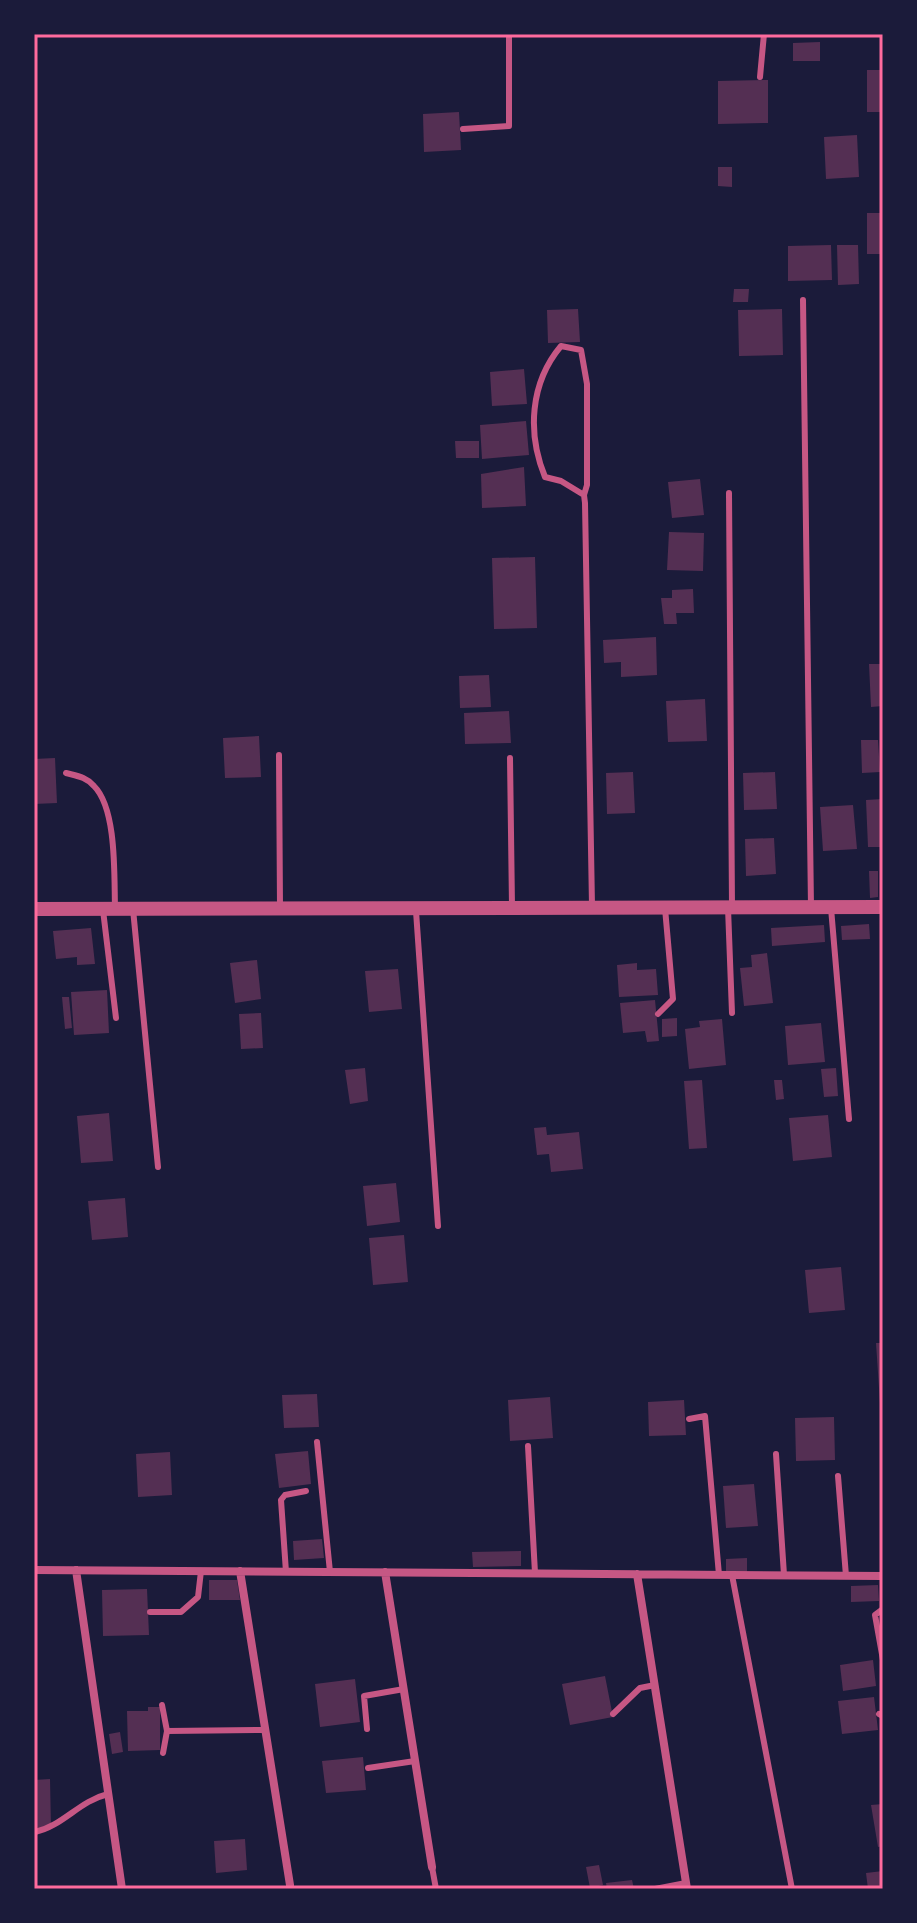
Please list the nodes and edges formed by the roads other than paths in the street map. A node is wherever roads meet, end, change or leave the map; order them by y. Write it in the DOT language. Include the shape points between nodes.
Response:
graph roads {
  1 [pos="509,34"];
  2 [pos="764,34"];
  3 [pos="760,77"];
  4 [pos="463,129"];
  5 [pos="803,300"];
  6 [pos="729,493"];
  7 [pos="584,495"];
  8 [pos="279,755"];
  9 [pos="510,758"];
  10 [pos="66,773"];
  11 [pos="592,907"];
  12 [pos="730,907"];
  13 [pos="811,907"];
  14 [pos="831,907"];
  15 [pos="883,907"];
  16 [pos="280,908"];
  17 [pos="416,908"];
  18 [pos="512,908"];
  19 [pos="665,908"];
  20 [pos="34,909"];
  21 [pos="109,909"];
  22 [pos="133,909"];
  23 [pos="732,1013"];
  24 [pos="658,1014"];
  25 [pos="116,1018"];
  26 [pos="849,1119"];
  27 [pos="158,1167"];
  28 [pos="438,1226"];
  29 [pos="689,1419"];
  30 [pos="317,1442"];
  31 [pos="528,1446"];
  32 [pos="776,1454"];
  33 [pos="838,1476"];
  34 [pos="306,1491"];
  35 [pos="34,1570"];
  36 [pos="76,1570"];
  37 [pos="201,1571"];
  38 [pos="240,1571"];
  39 [pos="286,1572"];
  40 [pos="330,1572"];
  41 [pos="385,1572"];
  42 [pos="535,1573"];
  43 [pos="637,1574"];
  44 [pos="719,1575"];
  45 [pos="732,1575"];
  46 [pos="784,1575"];
  47 [pos="846,1576"];
  48 [pos="883,1579"];
  49 [pos="883,1609"];
  50 [pos="150,1612"];
  51 [pos="883,1660"];
  52 [pos="655,1685"];
  53 [pos="404,1689"];
  54 [pos="162,1705"];
  55 [pos="613,1714"];
  56 [pos="367,1729"];
  57 [pos="266,1730"];
  58 [pos="167,1731"];
  59 [pos="163,1753"];
  60 [pos="415,1761"];
  61 [pos="368,1768"];
  62 [pos="108,1794"];
  63 [pos="35,1832"];
  64 [pos="432,1867"];
  65 [pos="686,1886"];
  66 [pos="291,1887"];
  67 [pos="122,1889"];
  68 [pos="436,1889"];
  69 [pos="655,1889"];
  70 [pos="792,1889"];
  1 -- 4 [label="lane" via="509,126"];
  2 -- 3 [label="lane"];
  5 -- 13 [label="lane"];
  6 -- 12 [label="lane"];
  7 -- 7 [label="lane" via="585,373 581,350 561,346 544,367 535,408 535,452 545,477"];
  7 -- 11 [label="lane"];
  8 -- 16 [label="lane"];
  9 -- 18 [label="lane"];
  10 -- 21 [label="lane" via="97,788 106,807 112,843"];
  11 -- 18 [label="street"];
  11 -- 19 [label="street"];
  12 -- 13 [label="street"];
  12 -- 19 [label="street"];
  12 -- 23 [label="lane"];
  13 -- 14 [label="street"];
  14 -- 15 [label="street"];
  14 -- 26 [label="lane"];
  16 -- 17 [label="street"];
  16 -- 22 [label="street"];
  17 -- 18 [label="street"];
  17 -- 28 [label="lane"];
  19 -- 24 [label="lane" via="673,999"];
  20 -- 21 [label="street"];
  21 -- 22 [label="street"];
  21 -- 25 [label="lane"];
  22 -- 27 [label="lane"];
  29 -- 44 [label="lane" via="705,1416"];
  30 -- 40 [label="lane"];
  31 -- 42 [label="lane"];
  32 -- 46 [label="lane"];
  33 -- 47 [label="lane"];
  34 -- 39 [label="lane" via="281,1500"];
  35 -- 36 [label="street"];
  36 -- 37 [label="street"];
  36 -- 62 [label="street"];
  37 -- 38 [label="street"];
  37 -- 50 [label="lane" via="198,1597 181,1612"];
  38 -- 39 [label="street"];
  38 -- 57 [label="street"];
  39 -- 40 [label="street"];
  40 -- 41 [label="street"];
  41 -- 42 [label="street"];
  41 -- 53 [label="street"];
  42 -- 43 [label="street"];
  43 -- 44 [label="street"];
  43 -- 52 [label="street"];
  44 -- 45 [label="street"];
  45 -- 46 [label="street"];
  45 -- 70 [label="lane"];
  46 -- 47 [label="street"];
  47 -- 48 [label="street"];
  49 -- 51 [label="lane" via="875,1615"];
  52 -- 55 [label="lane" via="640,1688"];
  52 -- 65 [label="street"];
  53 -- 56 [label="lane" via="364,1696"];
  53 -- 60 [label="street"];
  54 -- 58 [label="lane"];
  57 -- 58 [label="lane"];
  57 -- 66 [label="street"];
  58 -- 59 [label="lane"];
  60 -- 61 [label="lane"];
  60 -- 64 [label="street"];
  62 -- 63 [label="lane" via="87,1800 52,1828"];
  62 -- 67 [label="street"];
  64 -- 68 [label="lane"];
  65 -- 69 [label="lane"];
}
